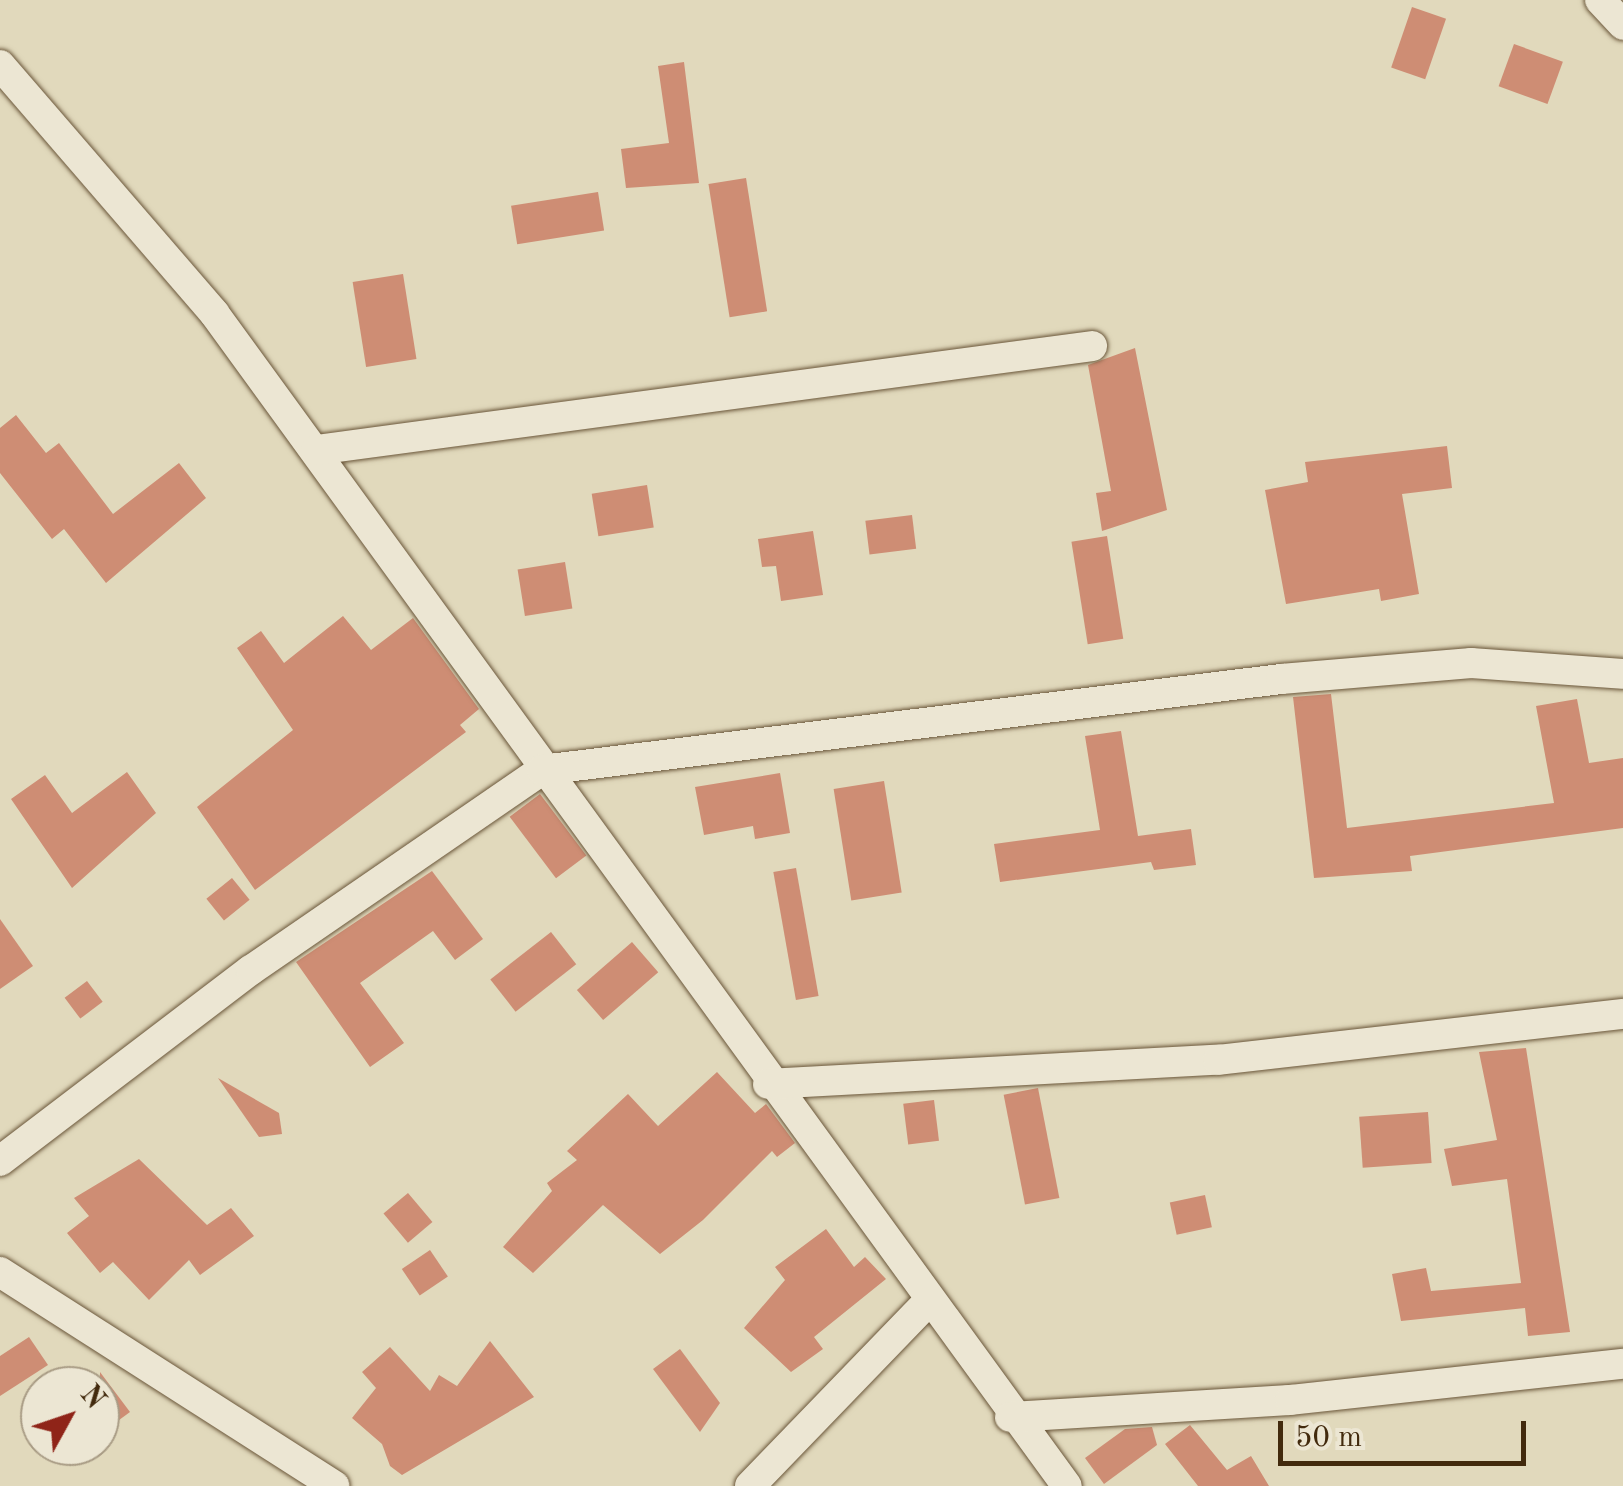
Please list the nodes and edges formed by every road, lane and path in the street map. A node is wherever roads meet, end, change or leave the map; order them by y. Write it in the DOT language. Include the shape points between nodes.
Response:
graph roads {
  1 [pos="1600,0"];
  2 [pos="1623,25"];
  3 [pos="0,65"];
  4 [pos="1092,346"];
  5 [pos="316,450"];
  6 [pos="1623,674"];
  7 [pos="542,770"];
  8 [pos="1623,1014"];
  9 [pos="768,1084"];
  10 [pos="0,1161"];
  11 [pos="0,1272"];
  12 [pos="927,1303"];
  13 [pos="1623,1364"];
  14 [pos="1010,1417"];
  15 [pos="334,1486"];
  16 [pos="750,1486"];
  17 [pos="1067,1486"];
  1 -- 2 [label="street"];
  3 -- 5 [label="street" via="214,313"];
  4 -- 5 [label="street"];
  5 -- 7 [label="street"];
  6 -- 7 [label="street" via="1471,663 1282,679"];
  7 -- 9 [label="street"];
  7 -- 10 [label="street" via="251,970"];
  8 -- 9 [label="street" via="1218,1060"];
  9 -- 12 [label="street"];
  11 -- 15 [label="street"];
  12 -- 14 [label="street"];
  12 -- 16 [label="street"];
  13 -- 14 [label="street" via="1290,1400"];
  14 -- 17 [label="street"];
}
